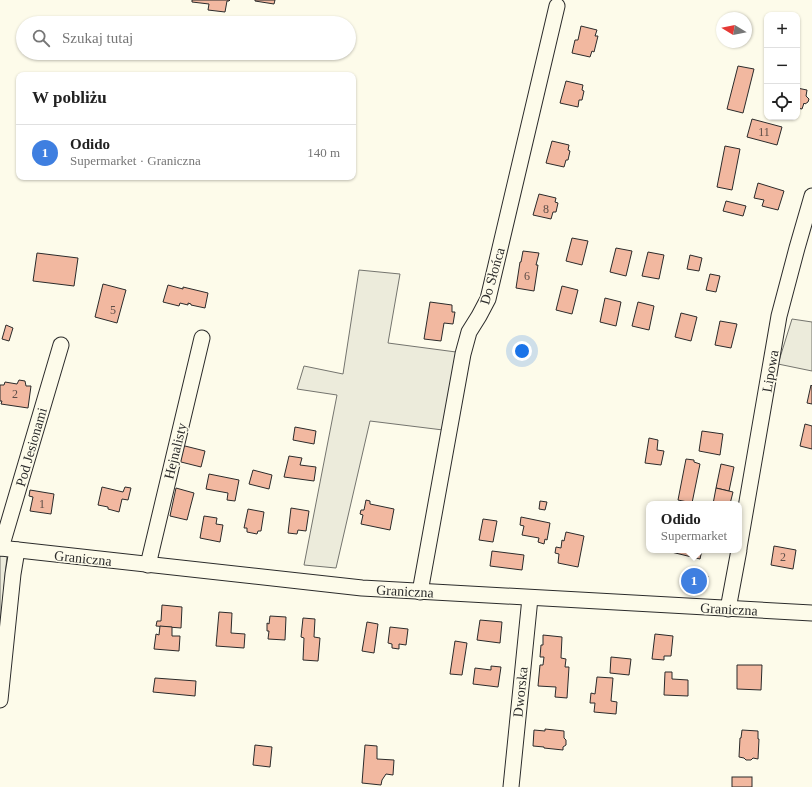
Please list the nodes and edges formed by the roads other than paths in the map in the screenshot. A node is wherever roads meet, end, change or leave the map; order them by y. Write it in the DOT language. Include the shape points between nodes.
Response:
graph roads {
  1 [pos="557,6"];
  2 [pos="812,196"];
  3 [pos="202,338"];
  4 [pos="61,345"];
  5 [pos="742,532"];
  6 [pos="1,548"];
  7 [pos="17,550"];
  8 [pos="738,553"];
  9 [pos="148,565"];
  10 [pos="420,592"];
  11 [pos="530,598"];
  12 [pos="728,609"];
  13 [pos="812,613"];
  14 [pos="0,700"];
  15 [pos="511,787"];
  1 -- 10 [label="street, Do Słońca" via="488,300 469,332 463,354"];
  2 -- 5 [label="street, Lipowa" via="779,316"];
  3 -- 9 [label="street, Hejnalisty"];
  4 -- 6 [label="street, Pod Jesionami"];
  6 -- 7 [label="street, Graniczna"];
  7 -- 9 [label="street, Graniczna"];
  7 -- 14 [label="street"];
  8 -- 12 [label="street, Lipowa"];
  9 -- 10 [label="street, Graniczna"];
  10 -- 11 [label="street, Graniczna"];
  11 -- 12 [label="street, Graniczna"];
  11 -- 15 [label="street, Dworska"];
  12 -- 13 [label="street, Graniczna"];
}
